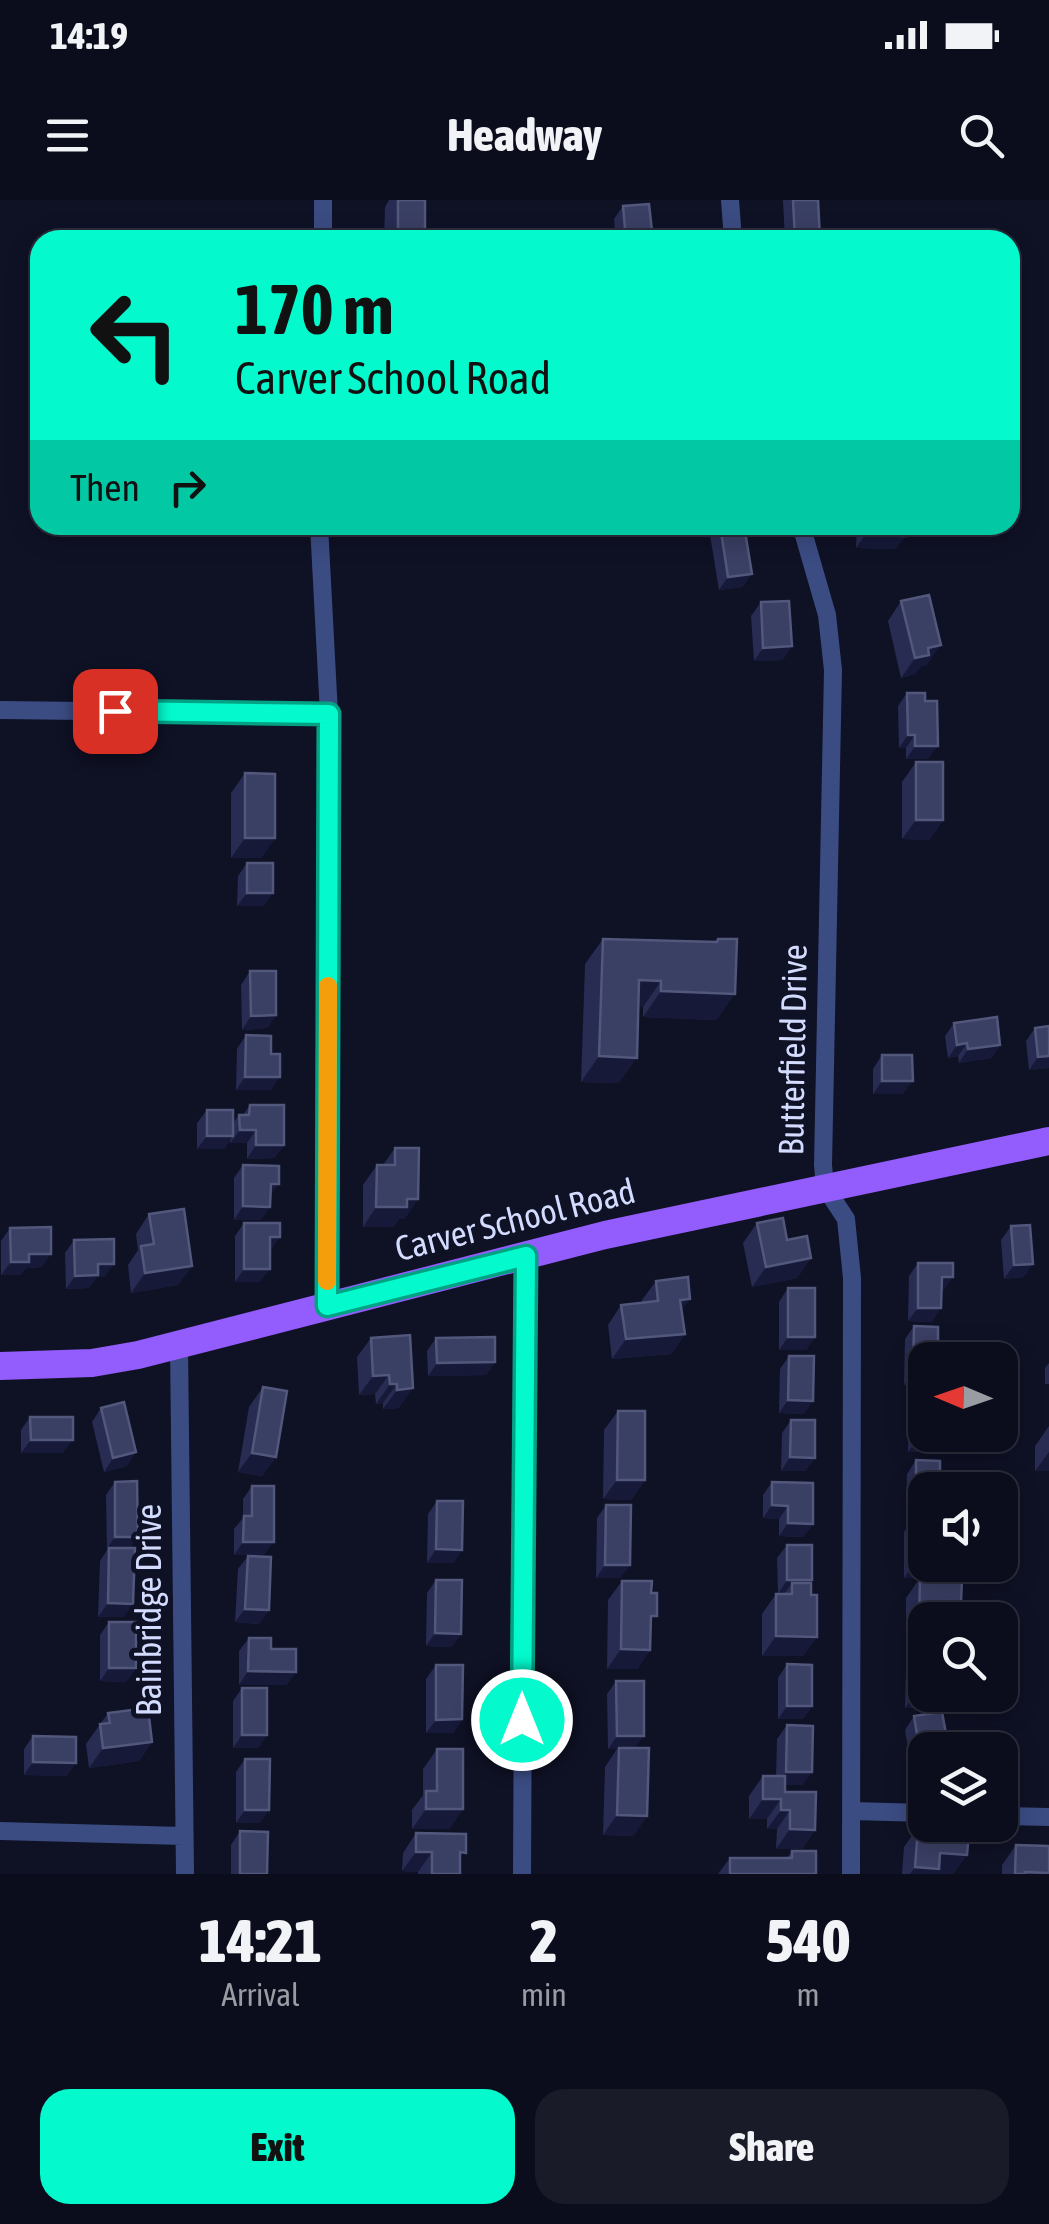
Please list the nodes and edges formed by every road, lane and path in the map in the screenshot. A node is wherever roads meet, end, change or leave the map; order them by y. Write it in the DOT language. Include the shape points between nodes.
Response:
graph roads {
  1 [pos="323,200"];
  2 [pos="730,200"];
  3 [pos="323,230"];
  4 [pos="732,230"];
  5 [pos="320,535"];
  6 [pos="805,535"];
  7 [pos="0,710"];
  8 [pos="329,714"];
  9 [pos="1049,1141"];
  10 [pos="825,1188"];
  11 [pos="526,1256"];
  12 [pos="327,1306"];
  13 [pos="179,1345"];
  14 [pos="0,1366"];
  15 [pos="852,1811"];
  16 [pos="908,1813"];
  17 [pos="1018,1816"];
  18 [pos="1049,1817"];
  19 [pos="0,1831"];
  20 [pos="183,1836"];
  21 [pos="184,1874"];
  22 [pos="522,1874"];
  23 [pos="851,1874"];
  1 -- 3 [label="street"];
  2 -- 4 [label="street"];
  5 -- 8 [label="street"];
  6 -- 10 [label="street, Butterfield Drive" via="833,670"];
  7 -- 8 [label="street"];
  8 -- 12 [label="street"];
  9 -- 10 [label="main road, Carver School Road"];
  10 -- 11 [label="main road, Carver School Road"];
  10 -- 15 [label="street, Butterfield Drive" via="846,1219 852,1278"];
  11 -- 12 [label="main road, Carver School Road"];
  11 -- 22 [label="street"];
  12 -- 13 [label="main road, Carver School Road"];
  13 -- 14 [label="main road, Carver School Road" via="92,1363"];
  13 -- 20 [label="street, Bainbridge Drive"];
  15 -- 16 [label="street"];
  15 -- 23 [label="street, Butterfield Drive"];
  17 -- 18 [label="street"];
  19 -- 20 [label="street"];
  20 -- 21 [label="street, Bainbridge Drive"];
}
